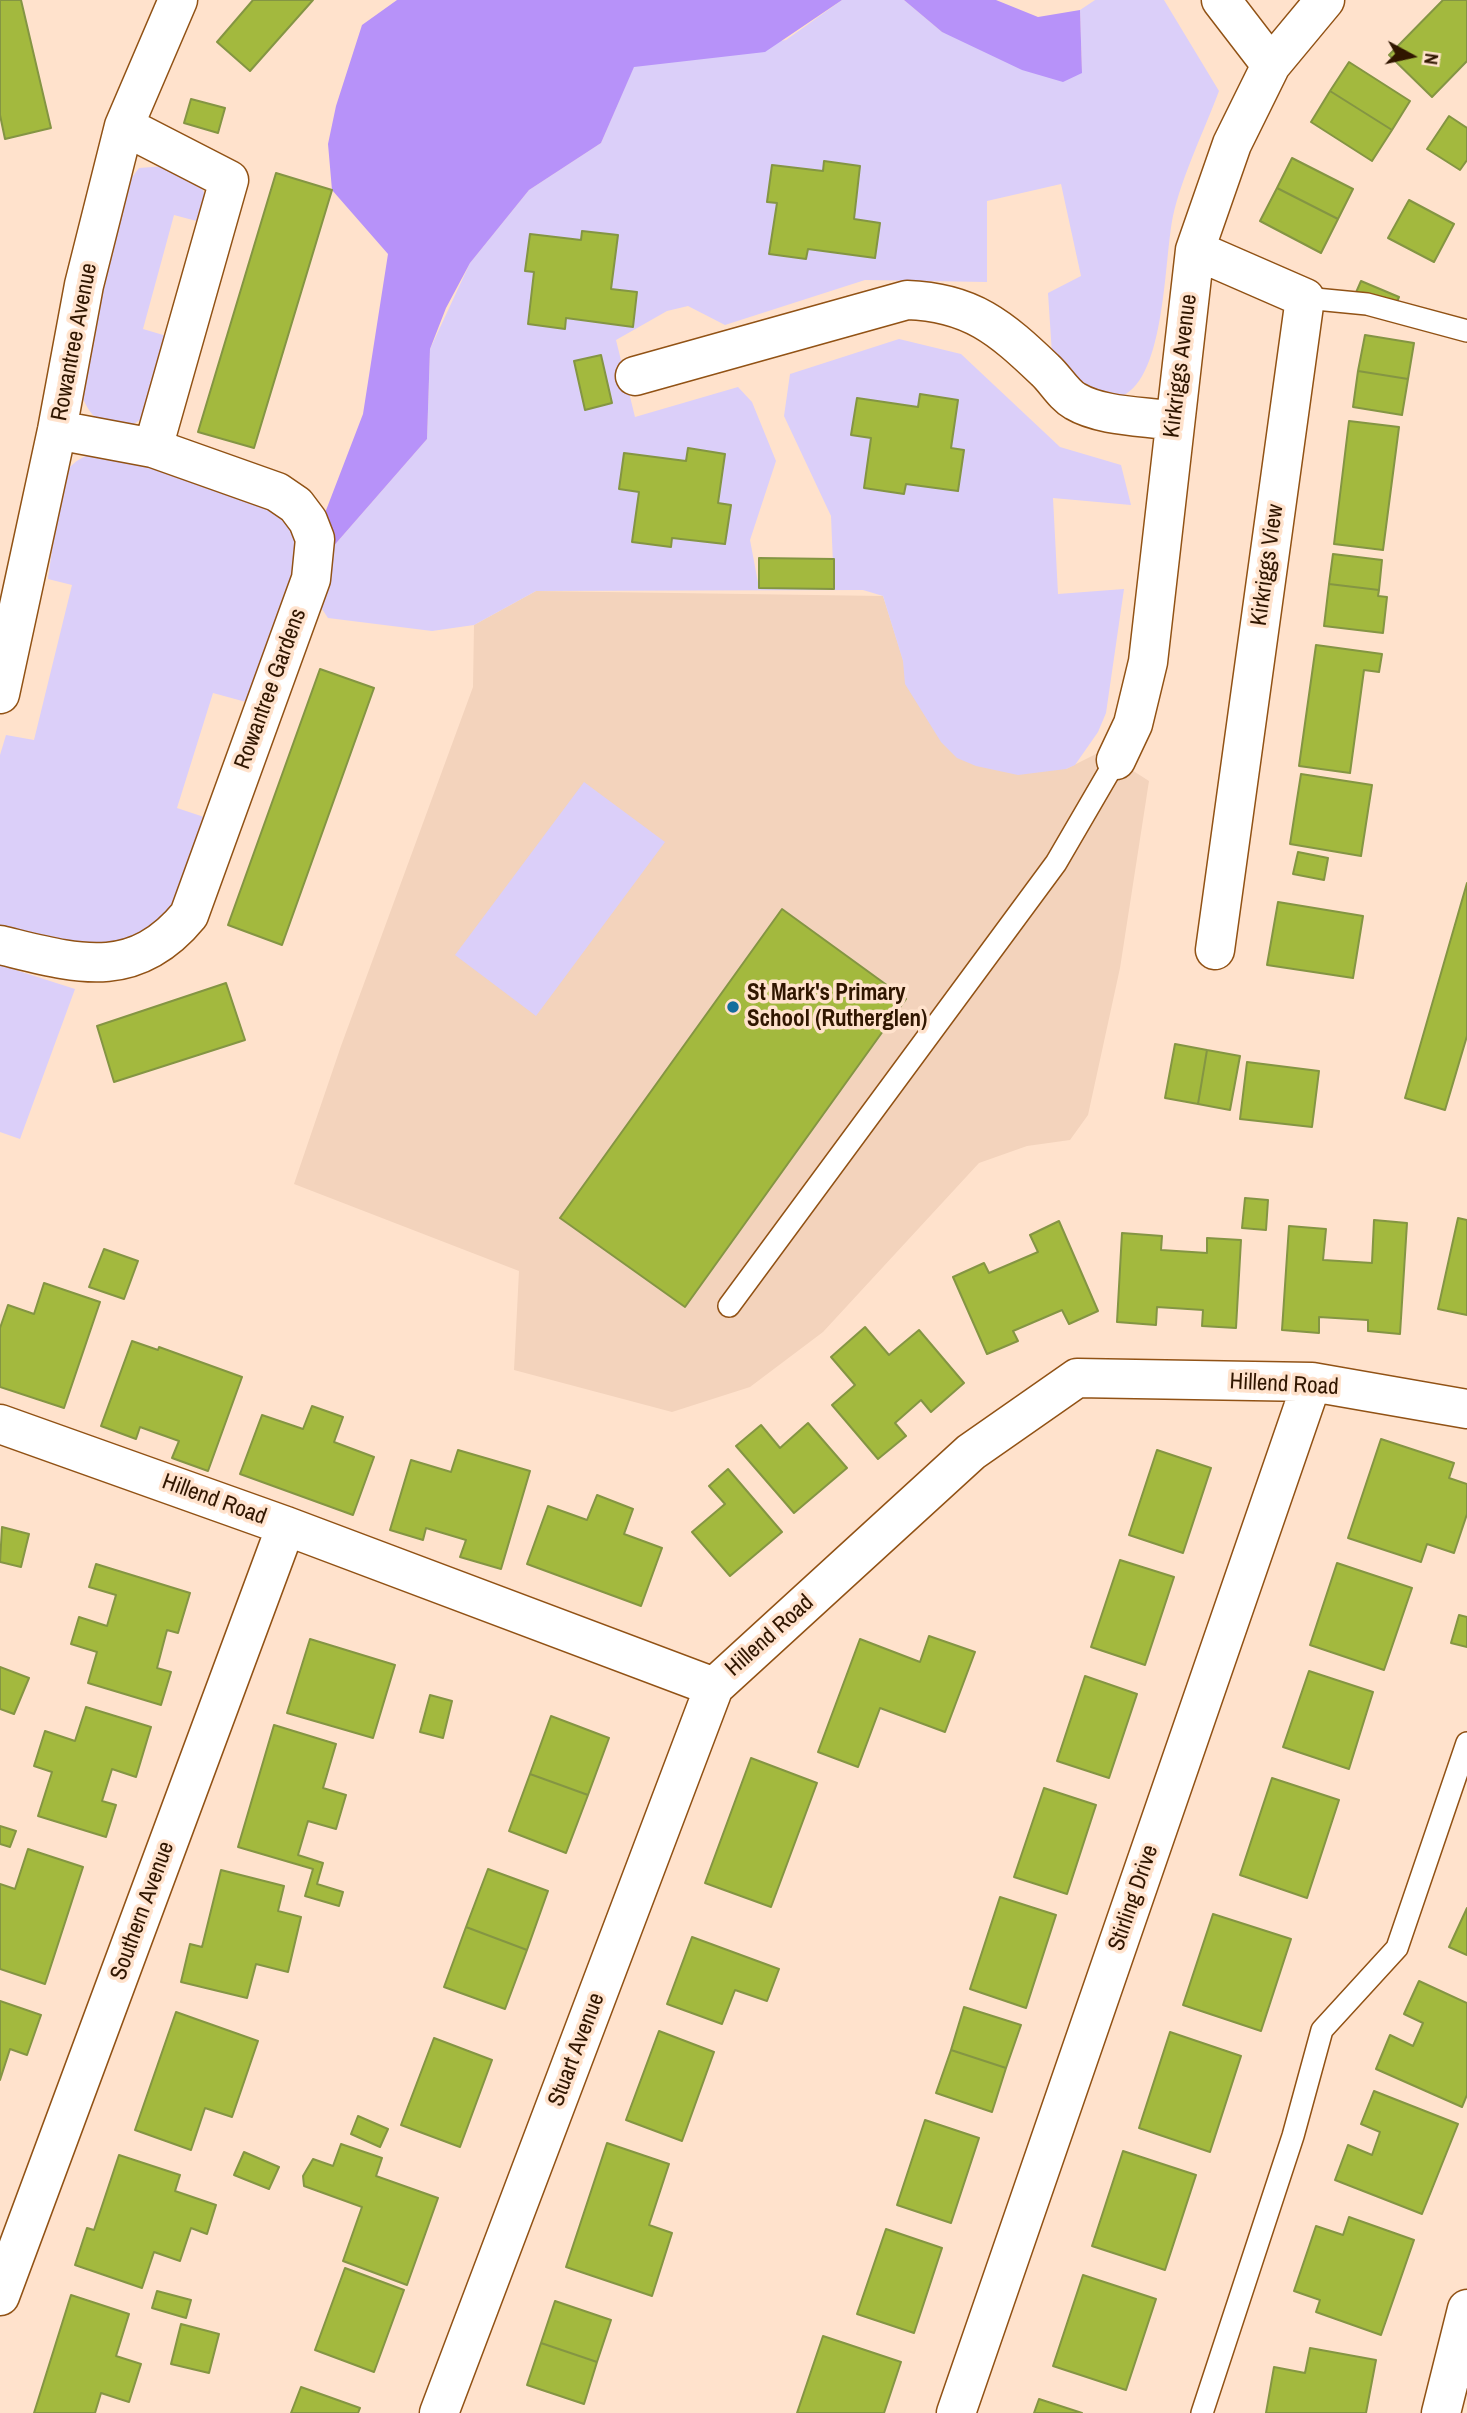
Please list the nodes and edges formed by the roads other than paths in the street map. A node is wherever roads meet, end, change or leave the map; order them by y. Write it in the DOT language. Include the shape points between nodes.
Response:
graph roads {
  1 [pos="178,0"];
  2 [pos="1221,0"];
  3 [pos="1325,0"];
  4 [pos="1271,65"];
  5 [pos="124,127"];
  6 [pos="1195,250"];
  7 [pos="1305,298"];
  8 [pos="1467,331"];
  9 [pos="635,376"];
  10 [pos="1175,421"];
  11 [pos="57,430"];
  12 [pos="153,448"];
  13 [pos="0,694"];
  14 [pos="1116,760"];
  15 [pos="0,945"];
  16 [pos="1215,950"];
  17 [pos="729,1306"];
  18 [pos="1312,1382"];
  19 [pos="1467,1409"];
  20 [pos="0,1424"];
  21 [pos="286,1526"];
  22 [pos="714,1687"];
  23 [pos="1467,1743"];
  24 [pos="0,2296"];
  25 [pos="1467,2309"];
  26 [pos="439,2413"];
  27 [pos="957,2413"];
  28 [pos="1202,2413"];
  29 [pos="1441,2413"];
  1 -- 5 [label="street, Rowantree Avenue"];
  2 -- 4 [label="street"];
  3 -- 4 [label="street, Kirkriggs Avenue"];
  4 -- 6 [label="street, Kirkriggs Avenue" via="1232,144"];
  5 -- 11 [label="street, Rowantree Avenue" via="85,285"];
  5 -- 12 [label="street" via="229,180"];
  6 -- 7 [label="street"];
  6 -- 10 [label="street, Kirkriggs Avenue"];
  7 -- 8 [label="lane" via="1367,303"];
  7 -- 16 [label="street, Kirkriggs View"];
  9 -- 10 [label="street" via="907,300 933,301 986,319 1074,401"];
  10 -- 14 [label="street, Kirkriggs Avenue" via="1148,662 1133,724"];
  11 -- 12 [label="street, Rowantree Gardens"];
  11 -- 13 [label="street, Rowantree Avenue"];
  12 -- 15 [label="street, Rowantree Gardens" via="277,492 296,505 315,539 311,579 189,915 177,930 147,952 101,964 81,964"];
  14 -- 17 [label="lane" via="1056,863"];
  18 -- 19 [label="street, Hillend Road"];
  18 -- 22 [label="street, Hillend Road" via="1077,1378 971,1452"];
  18 -- 27 [label="street, Stirling Drive"];
  20 -- 21 [label="street, Hillend Road"];
  21 -- 22 [label="street, Hillend Road"];
  21 -- 24 [label="street, Southern Avenue"];
  22 -- 26 [label="street, Stuart Avenue"];
  23 -- 28 [label="lane" via="1397,1948 1322,2030 1293,2136"];
  25 -- 29 [label="street"];
}
